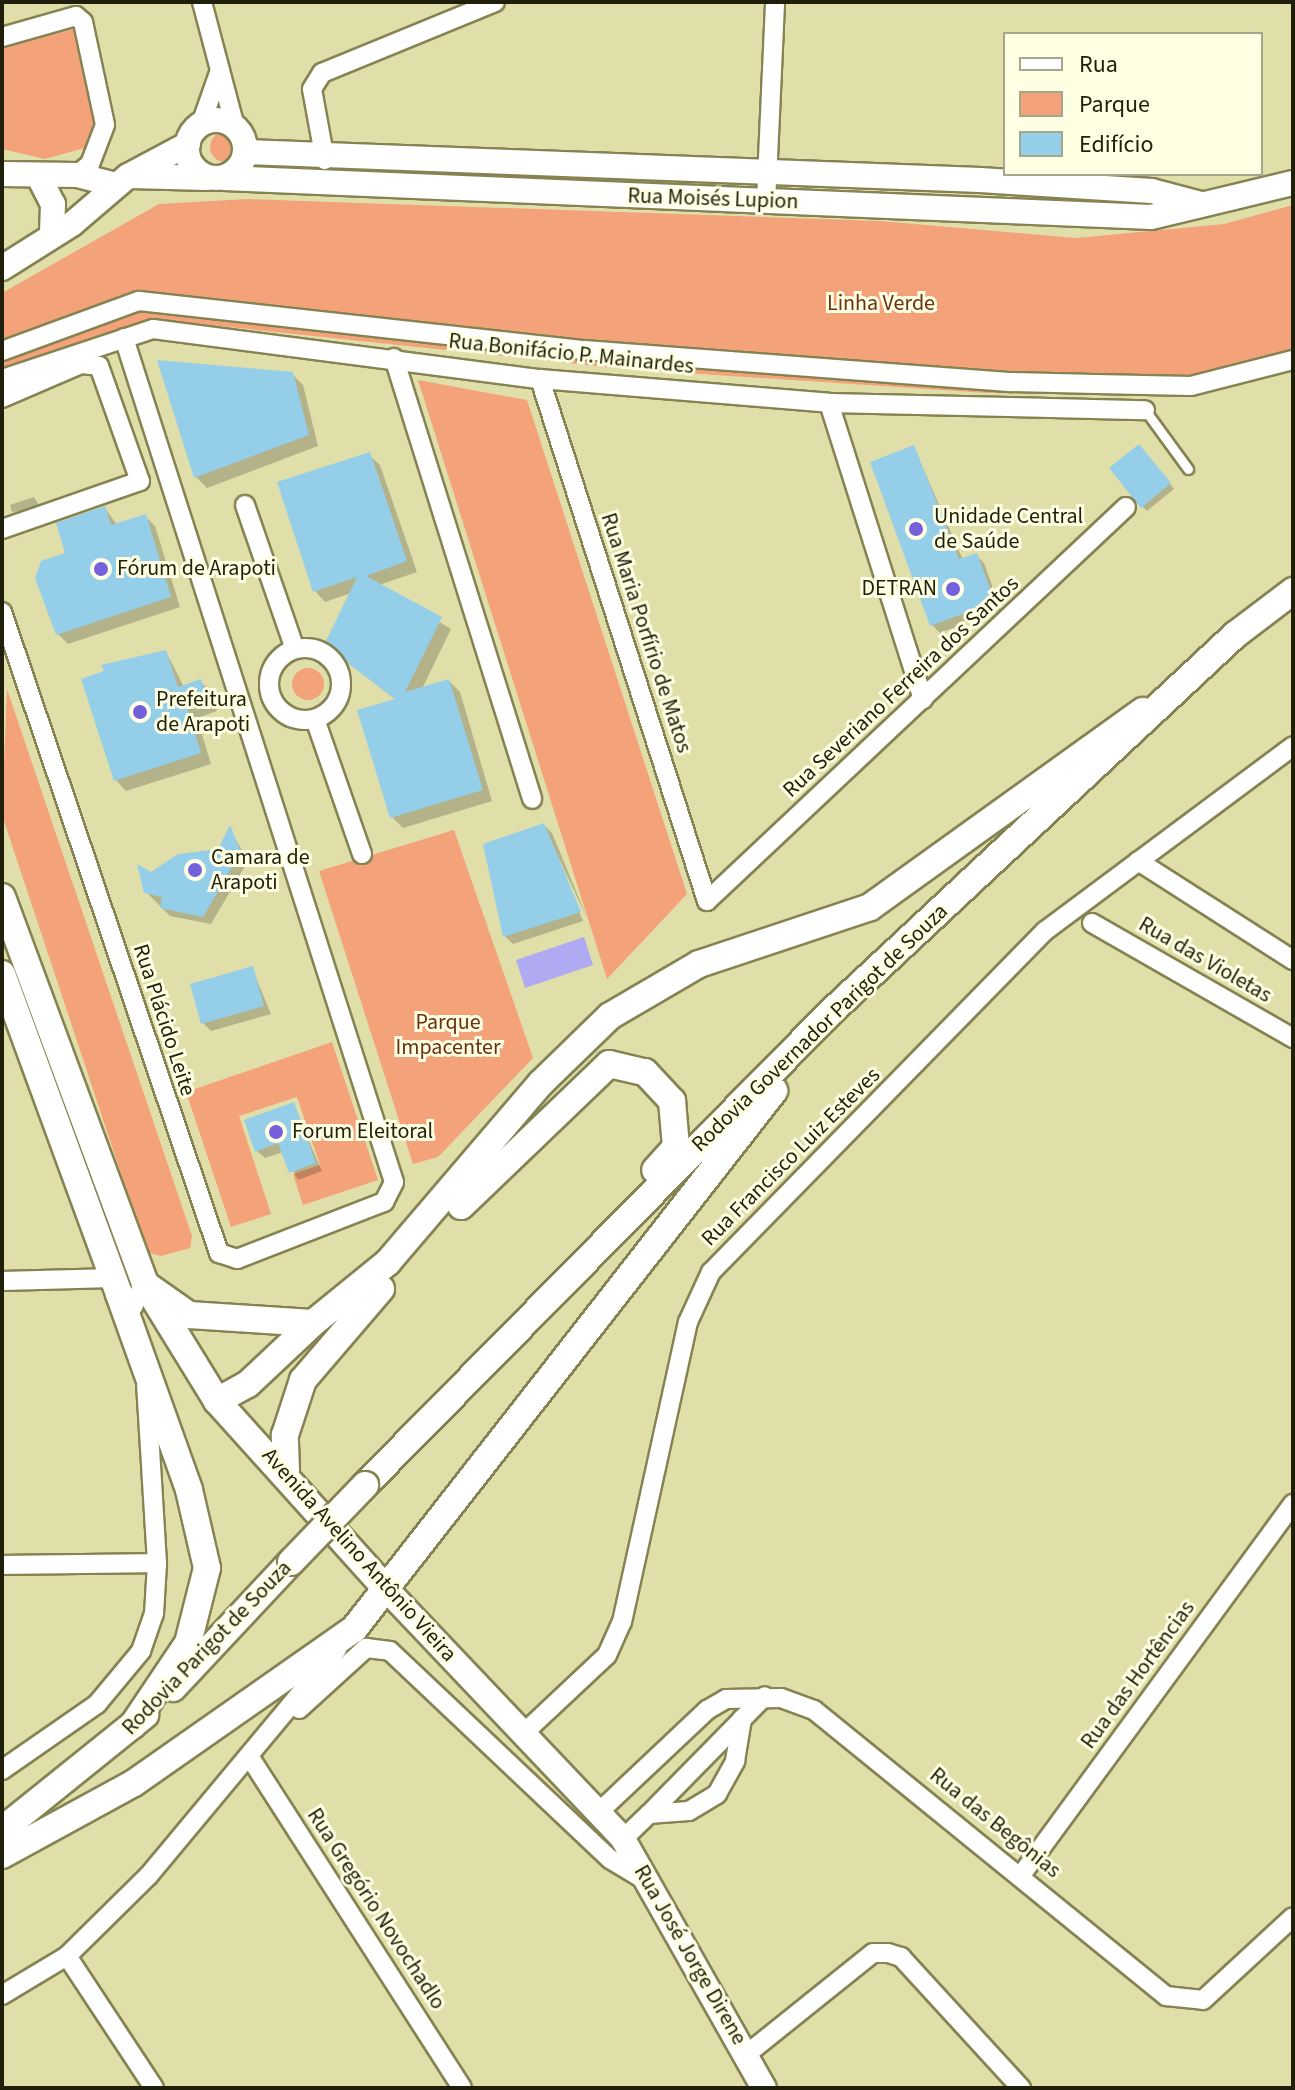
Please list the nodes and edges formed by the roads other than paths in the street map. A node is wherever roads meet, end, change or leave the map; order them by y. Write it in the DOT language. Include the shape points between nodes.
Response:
graph roads {
  1 [pos="202,2"];
  2 [pos="495,2"];
  3 [pos="775,2"];
  4 [pos="2,37"];
  5 [pos="220,70"];
  6 [pos="235,127"];
  7 [pos="195,134"];
  8 [pos="246,152"];
  9 [pos="325,160"];
  10 [pos="2,174"];
  11 [pos="767,174"];
  12 [pos="38,175"];
  13 [pos="77,175"];
  14 [pos="216,178"];
  15 [pos="122,180"];
  16 [pos="980,180"];
  17 [pos="1293,183"];
  18 [pos="766,202"];
  19 [pos="1199,203"];
  20 [pos="979,207"];
  21 [pos="52,235"];
  22 [pos="2,268"];
  23 [pos="124,338"];
  24 [pos="2,351"];
  25 [pos="394,358"];
  26 [pos="1293,360"];
  27 [pos="2,379"];
  28 [pos="540,379"];
  29 [pos="2,398"];
  30 [pos="829,403"];
  31 [pos="1145,410"];
  32 [pos="1188,469"];
  33 [pos="245,505"];
  34 [pos="1126,507"];
  35 [pos="2,529"];
  36 [pos="1293,591"];
  37 [pos="2,612"];
  38 [pos="295,649"];
  39 [pos="269,678"];
  40 [pos="239,682"];
  41 [pos="1171,697"];
  42 [pos="923,699"];
  43 [pos="280,710"];
  44 [pos="315,719"];
  45 [pos="252,727"];
  46 [pos="1293,746"];
  47 [pos="532,799"];
  48 [pos="362,854"];
  49 [pos="1138,861"];
  50 [pos="2,897"];
  51 [pos="707,901"];
  52 [pos="1092,923"];
  53 [pos="1293,960"];
  54 [pos="4,984"];
  55 [pos="34,988"];
  56 [pos="833,1010"];
  57 [pos="1293,1038"];
  58 [pos="2,1281"];
  59 [pos="145,1284"];
  60 [pos="117,1286"];
  61 [pos="313,1323"];
  62 [pos="182,1348"];
  63 [pos="483,1369"];
  64 [pos="147,1370"];
  65 [pos="217,1401"];
  66 [pos="286,1471"];
  67 [pos="365,1485"];
  68 [pos="1293,1504"];
  69 [pos="157,1563"];
  70 [pos="2,1565"];
  71 [pos="388,1591"];
  72 [pos="354,1629"];
  73 [pos="765,1696"];
  74 [pos="742,1719"];
  75 [pos="133,1725"];
  76 [pos="525,1732"];
  77 [pos="266,1736"];
  78 [pos="249,1756"];
  79 [pos="2,1770"];
  80 [pos="649,1814"];
  81 [pos="612,1825"];
  82 [pos="2,1830"];
  83 [pos="2,1855"];
  84 [pos="1022,1874"];
  85 [pos="648,1882"];
  86 [pos="1293,1917"];
  87 [pos="67,1956"];
  88 [pos="2,1995"];
  89 [pos="747,2054"];
  90 [pos="154,2088"];
  91 [pos="462,2088"];
  92 [pos="764,2088"];
  93 [pos="1021,2088"];
  1 -- 5 [label="street"];
  2 -- 9 [label="street" via="322,73 312,89"];
  3 -- 11 [label="street"];
  4 -- 13 [label="street" via="76,16 83,22 105,125 90,164"];
  5 -- 6 [label="street"];
  5 -- 7 [label="street"];
  6 -- 7 [label="street"];
  6 -- 8 [label="street"];
  7 -- 14 [label="street" via="190,163"];
  7 -- 15 [label="street"];
  8 -- 9 [label="street, Rua Moisés Lupion"];
  8 -- 14 [label="street"];
  9 -- 11 [label="street, Rua Moisés Lupion"];
  10 -- 12 [label="street, Rua Moisés Lupion"];
  11 -- 16 [label="street, Rua Moisés Lupion"];
  11 -- 18 [label="street"];
  12 -- 13 [label="street, Rua Moisés Lupion"];
  12 -- 21 [label="street" via="53,204"];
  13 -- 15 [label="street, Rua Moisés Lupion"];
  14 -- 15 [label="street, Rua Moisés Lupion"];
  14 -- 18 [label="street, Rua Moisés Lupion"];
  15 -- 21 [label="street"];
  16 -- 19 [label="street, Rua Moisés Lupion" via="1152,191"];
  16 -- 20 [label="street"];
  17 -- 19 [label="street, Rua Moisés Lupion"];
  18 -- 20 [label="street, Rua Moisés Lupion"];
  19 -- 20 [label="street, Rua Moisés Lupion" via="1151,217"];
  21 -- 22 [label="street"];
  23 -- 25 [label="street, Rua Bonifácio P. Mainardes" via="153,329 193,330"];
  23 -- 27 [label="street, Rua Bonifácio P. Mainardes"];
  23 -- 40 [label="street"];
  24 -- 26 [label="street" via="139,301 584,350 1012,382 1191,386"];
  25 -- 28 [label="street, Rua Bonifácio P. Mainardes"];
  25 -- 47 [label="street"];
  28 -- 30 [label="street, Rua Bonifácio P. Mainardes"];
  28 -- 51 [label="street, Rua Maria Porfírio de Matos"];
  29 -- 35 [label="street" via="81,364 99,366 140,481"];
  30 -- 31 [label="street, Rua Bonifácio P. Mainardes"];
  30 -- 42 [label="street"];
  31 -- 32 [label="lane"];
  33 -- 38 [label="street"];
  34 -- 42 [label="street, Rua Severiano Ferreira dos Santos"];
  36 -- 41 [label="main road, Rodovia Governador Parigot de Souza"];
  37 -- 45 [label="street, Rua Plácido Leite" via="219,1253 237,1259 384,1202 394,1182"];
  38 -- 39 [label="street" via="277,660"];
  38 -- 44 [label="street" via="318,650 340,675 337,699"];
  39 -- 40 [label="street"];
  39 -- 43 [label="street"];
  40 -- 45 [label="street"];
  41 -- 56 [label="main road, Rodovia Governador Parigot de Souza"];
  41 -- 61 [label="main road" via="1113,726 870,907 699,964 610,1016 541,1083 388,1262"];
  42 -- 51 [label="street, Rua Severiano Ferreira dos Santos"];
  43 -- 44 [label="street"];
  43 -- 45 [label="street"];
  44 -- 48 [label="street"];
  46 -- 49 [label="street, Rua Francisco Luiz Esteves"];
  49 -- 53 [label="street"];
  49 -- 76 [label="street, Rua Francisco Luiz Esteves" via="1045,931 711,1272 688,1322 622,1622 607,1655"];
  50 -- 55 [label="main road, Avenida Avelino Antônio Vieira"];
  52 -- 57 [label="street, Rua das Violetas"];
  54 -- 55 [label="street"];
  54 -- 60 [label="main road, Avenida Avelino Antônio Vieira"];
  55 -- 59 [label="main road, Avenida Avelino Antônio Vieira"];
  56 -- 63 [label="main road, Rodovia Governador Parigot de Souza"];
  56 -- 71 [label="main road"];
  58 -- 60 [label="street"];
  59 -- 61 [label="main road" via="189,1315"];
  59 -- 62 [label="main road, Avenida Avelino Antônio Vieira"];
  60 -- 62 [label="main road, Avenida Avelino Antônio Vieira"];
  60 -- 64 [label="main road"];
  61 -- 65 [label="main road" via="248,1384"];
  62 -- 65 [label="main road, Avenida Avelino Antônio Vieira"];
  63 -- 66 [label="main road" via="519,1318 676,1147 672,1101 645,1072 609,1064 591,1075 326,1347 293,1407"];
  63 -- 67 [label="main road, Rodovia Governador Parigot de Souza"];
  64 -- 69 [label="street"];
  64 -- 75 [label="main road" via="189,1490 207,1568 188,1643"];
  65 -- 66 [label="main road, Avenida Avelino Antônio Vieira"];
  66 -- 71 [label="main road, Avenida Avelino Antônio Vieira"];
  67 -- 75 [label="main road, Rodovia Parigot de Souza, bridge"];
  68 -- 84 [label="street, Rua das Hortências"];
  69 -- 70 [label="street"];
  69 -- 79 [label="street" via="154,1614 141,1651 97,1704"];
  71 -- 72 [label="main road"];
  71 -- 76 [label="street, Avenida Avelino Antônio Vieira"];
  72 -- 77 [label="street"];
  72 -- 83 [label="main road" via="134,1783"];
  73 -- 74 [label="street"];
  73 -- 81 [label="street, Rua das Begônias" via="726,1699 707,1710"];
  73 -- 84 [label="street, Rua das Begônias" via="814,1710"];
  74 -- 80 [label="street"];
  74 -- 80 [label="street" via="735,1761 717,1794 689,1811"];
  75 -- 82 [label="main road, Rodovia Parigot de Souza"];
  76 -- 81 [label="street, Avenida Avelino Antônio Vieira"];
  77 -- 78 [label="street"];
  77 -- 85 [label="street" via="366,1648 390,1651 610,1859"];
  78 -- 87 [label="street" via="149,1875"];
  78 -- 91 [label="street, Rua Gregório Novochadlo"];
  80 -- 81 [label="street"];
  81 -- 85 [label="street, Rua José Jorge Direne"];
  84 -- 86 [label="street, Rua das Begônias" via="1166,1996 1187,2002 1228,1983"];
  85 -- 89 [label="street, Rua José Jorge Direne"];
  87 -- 88 [label="street"];
  87 -- 90 [label="street"];
  89 -- 92 [label="street, Rua José Jorge Direne"];
  89 -- 93 [label="street" via="873,1953 888,1953 901,1957"];
}
